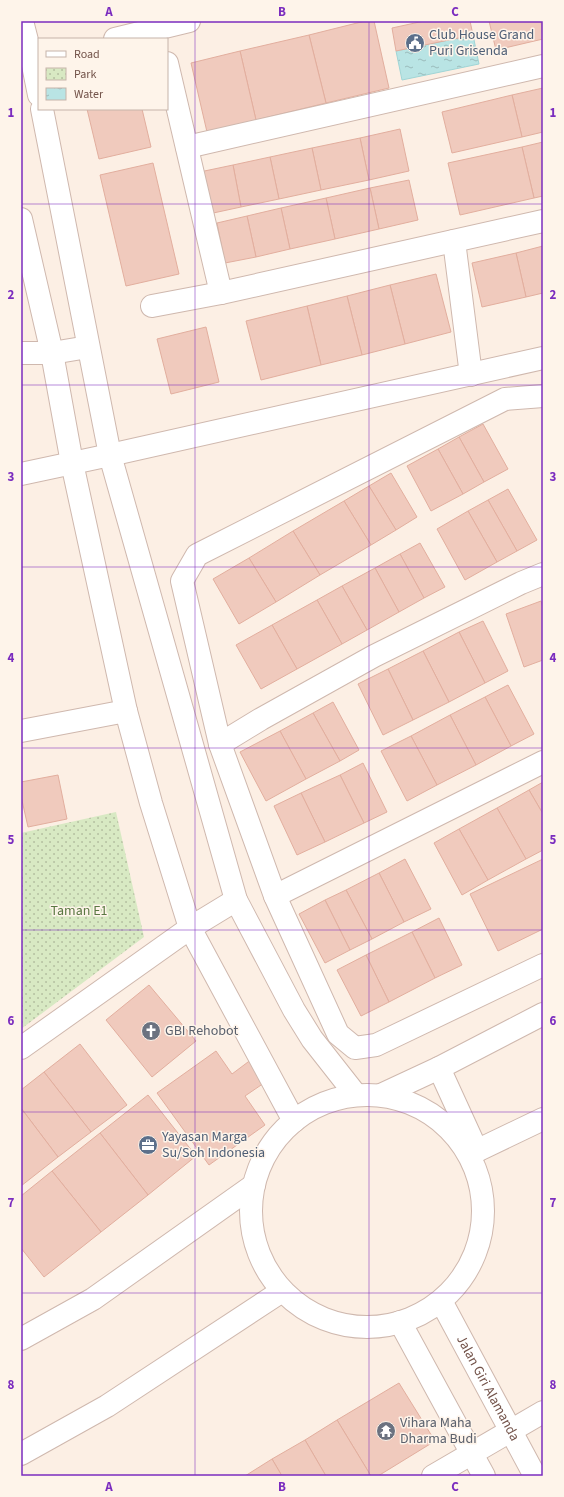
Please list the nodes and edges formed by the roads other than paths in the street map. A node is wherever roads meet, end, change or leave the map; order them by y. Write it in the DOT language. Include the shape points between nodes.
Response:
graph roads {
  1 [pos="22,21"];
  2 [pos="189,21"];
  3 [pos="159,29"];
  4 [pos="119,38"];
  5 [pos="31,60"];
  6 [pos="543,66"];
  7 [pos="168,67"];
  8 [pos="38,91"];
  9 [pos="42,110"];
  10 [pos="186,147"];
  11 [pos="21,219"];
  12 [pos="543,220"];
  13 [pos="454,241"];
  14 [pos="221,293"];
  15 [pos="152,306"];
  16 [pos="88,347"];
  17 [pos="21,353"];
  18 [pos="52,353"];
  19 [pos="543,358"];
  20 [pos="471,375"];
  21 [pos="543,396"];
  22 [pos="110,455"];
  23 [pos="72,463"];
  24 [pos="21,474"];
  25 [pos="543,574"];
  26 [pos="126,711"];
  27 [pos="21,731"];
  28 [pos="220,744"];
  29 [pos="543,762"];
  30 [pos="275,896"];
  31 [pos="236,900"];
  32 [pos="190,928"];
  33 [pos="543,965"];
  34 [pos="543,1014"];
  35 [pos="21,1048"];
  36 [pos="439,1068"];
  37 [pos="356,1095"];
  38 [pos="381,1095"];
  39 [pos="543,1119"];
  40 [pos="294,1121"];
  41 [pos="474,1153"];
  42 [pos="254,1185"];
  43 [pos="282,1291"];
  44 [pos="441,1301"];
  45 [pos="400,1322"];
  46 [pos="21,1339"];
  47 [pos="543,1412"];
  48 [pos="510,1431"];
  49 [pos="21,1454"];
  50 [pos="472,1454"];
  51 [pos="433,1476"];
  52 [pos="484,1476"];
  53 [pos="535,1476"];
  1 -- 5 [label="street"];
  2 -- 3 [label="street"];
  3 -- 4 [label="street"];
  5 -- 8 [label="street"];
  6 -- 10 [label="street"];
  7 -- 10 [label="street"];
  9 -- 16 [label="street"];
  10 -- 14 [label="street"];
  11 -- 18 [label="street"];
  12 -- 13 [label="street"];
  13 -- 14 [label="street"];
  13 -- 20 [label="street"];
  14 -- 15 [label="street"];
  16 -- 18 [label="street"];
  16 -- 22 [label="street"];
  17 -- 18 [label="street"];
  18 -- 23 [label="street"];
  19 -- 20 [label="street"];
  20 -- 22 [label="street"];
  21 -- 28 [label="street" via="505,399 197,555 182,581"];
  22 -- 23 [label="street"];
  22 -- 31 [label="street"];
  23 -- 24 [label="street"];
  23 -- 26 [label="street"];
  25 -- 28 [label="street" via="374,656"];
  26 -- 27 [label="street"];
  26 -- 32 [label="street"];
  28 -- 30 [label="street"];
  29 -- 30 [label="street"];
  30 -- 33 [label="street" via="338,1034 354,1048 376,1045"];
  31 -- 32 [label="street"];
  31 -- 37 [label="street" via="294,1010 312,1039"];
  32 -- 35 [label="street"];
  32 -- 40 [label="street"];
  34 -- 36 [label="street"];
  36 -- 38 [label="street"];
  36 -- 41 [label="street"];
  37 -- 38 [label="street"];
  37 -- 40 [label="street" via="323,1104"];
  38 -- 41 [label="street" via="417,1105 447,1126"];
  39 -- 41 [label="street"];
  40 -- 42 [label="street" via="268,1150"];
  41 -- 44 [label="street" via="483,1192 482,1233 468,1270"];
  42 -- 43 [label="street" via="251,1214 255,1241 265,1267"];
  42 -- 46 [label="street" via="93,1299"];
  43 -- 45 [label="street" via="307,1311 336,1323 368,1327"];
  43 -- 49 [label="street" via="107,1406"];
  44 -- 45 [label="street"];
  44 -- 48 [label="street, Jalan Giri Alamanda"];
  45 -- 50 [label="street"];
  47 -- 48 [label="street"];
  48 -- 50 [label="street"];
  48 -- 53 [label="street, Jalan Giri Alamanda"];
  50 -- 51 [label="street"];
  50 -- 52 [label="street"];
}
